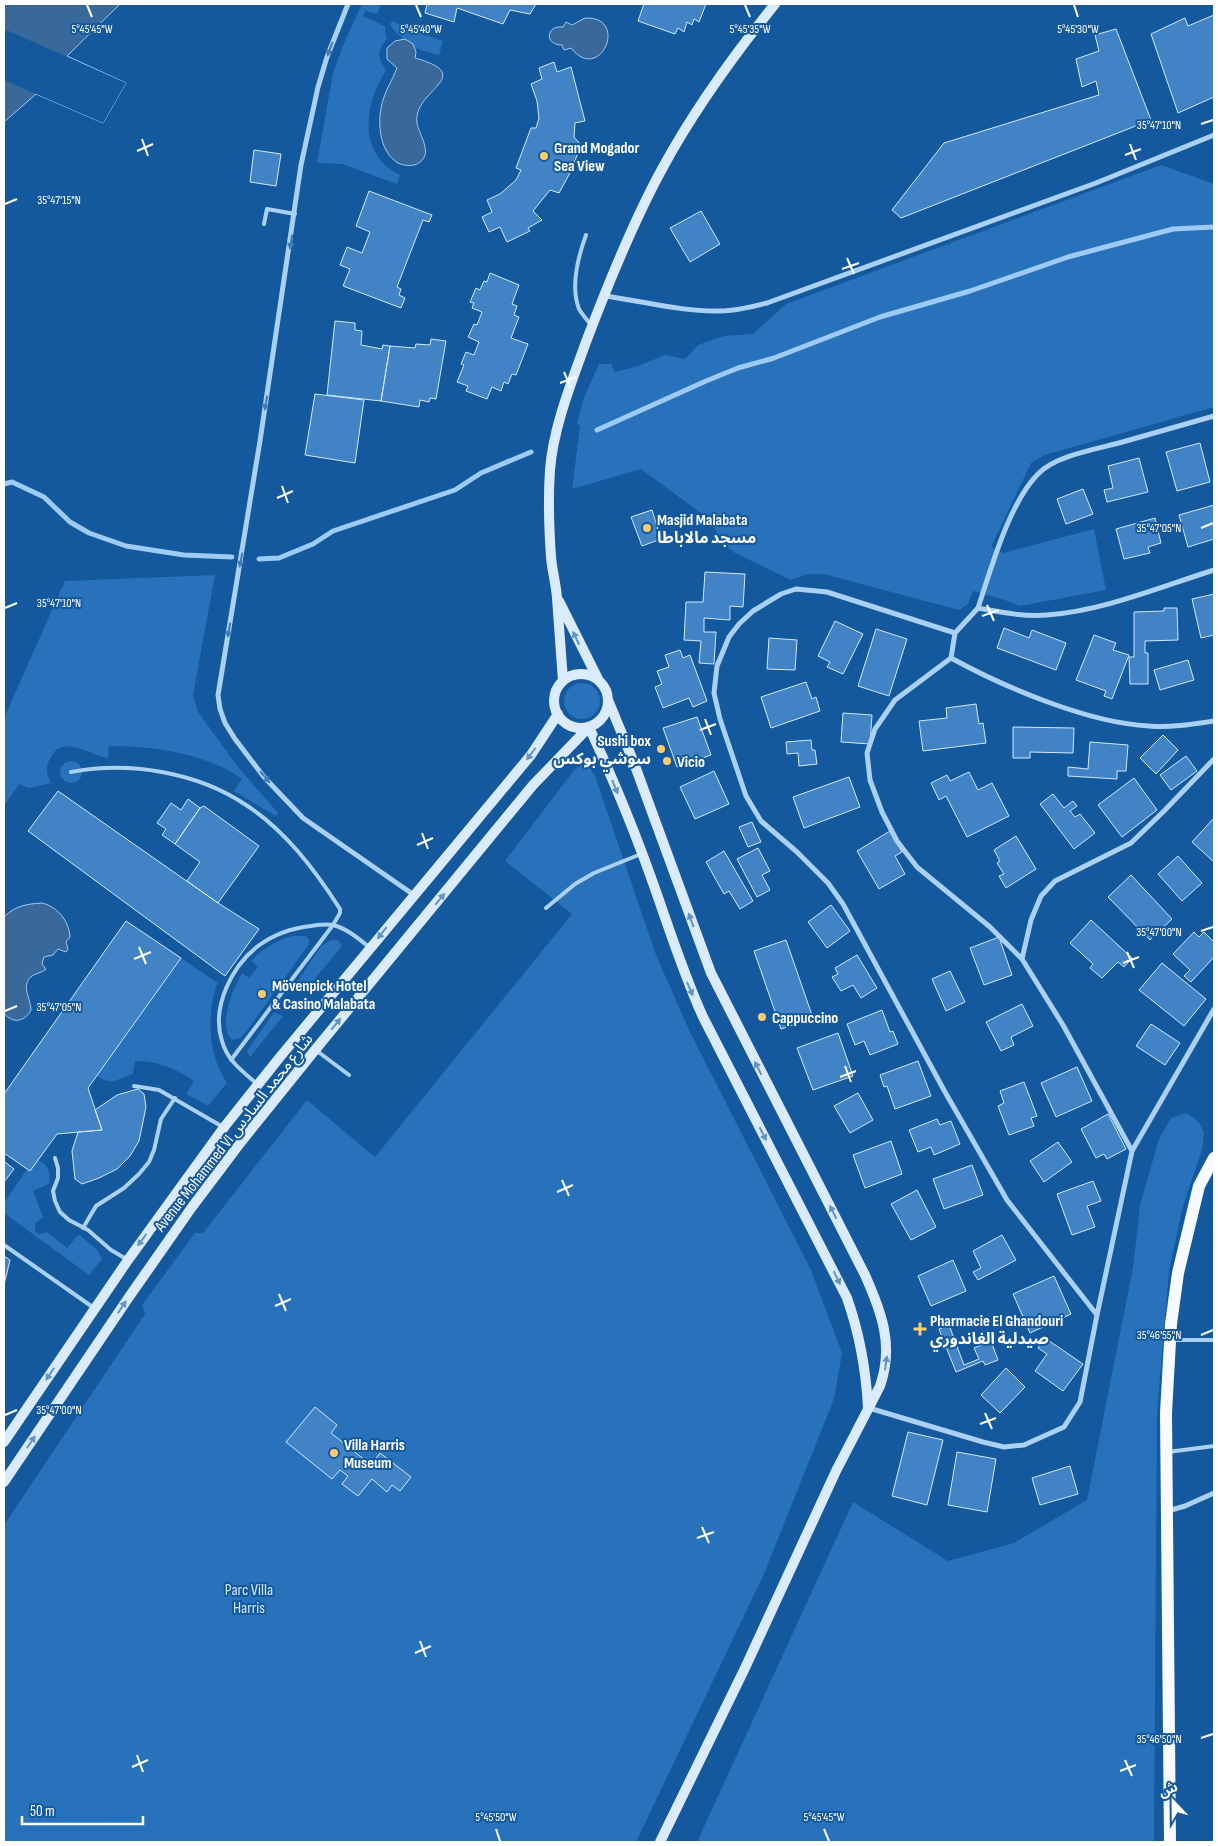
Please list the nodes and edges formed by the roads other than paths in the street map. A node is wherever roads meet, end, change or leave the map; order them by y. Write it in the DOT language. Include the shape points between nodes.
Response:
graph roads {
  1 [pos="348,4"];
  2 [pos="775,4"];
  3 [pos="1214,135"];
  4 [pos="295,214"];
  5 [pos="264,224"];
  6 [pos="586,235"];
  7 [pos="604,296"];
  8 [pos="592,326"];
  9 [pos="1214,416"];
  10 [pos="1214,570"];
  11 [pos="557,595"];
  12 [pos="978,608"];
  13 [pos="955,633"];
  14 [pos="951,658"];
  15 [pos="598,679"];
  16 [pos="563,681"];
  17 [pos="608,700"];
  18 [pos="558,714"];
  19 [pos="1214,720"];
  20 [pos="589,727"];
  21 [pos="1214,759"];
  22 [pos="71,772"];
  23 [pos="642,854"];
  24 [pos="414,895"];
  25 [pos="546,908"];
  26 [pos="333,925"];
  27 [pos="371,948"];
  28 [pos="1022,959"];
  29 [pos="1214,1009"];
  30 [pos="315,1050"];
  31 [pos="231,1060"];
  32 [pos="349,1076"];
  33 [pos="258,1085"];
  34 [pos="134,1086"];
  35 [pos="175,1098"];
  36 [pos="224,1128"];
  37 [pos="1132,1151"];
  38 [pos="55,1158"];
  39 [pos="1214,1158"];
  40 [pos="83,1228"];
  41 [pos="4,1245"];
  42 [pos="128,1260"];
  43 [pos="94,1308"];
  44 [pos="1097,1315"];
  45 [pos="1170,1340"];
  46 [pos="1214,1340"];
  47 [pos="868,1408"];
  48 [pos="4,1442"];
  49 [pos="1214,1446"];
  50 [pos="1166,1452"];
  51 [pos="4,1482"];
  52 [pos="1214,1493"];
  53 [pos="1168,1511"];
  54 [pos="660,1842"];
  55 [pos="1170,1842"];
  1 -- 4 [label="street, one-way" via="327,57 311,114"];
  2 -- 7 [label="main road" via="728,64 677,142 642,209"];
  3 -- 7 [label="street" via="1096,183 744,309 700,311"];
  4 -- 5 [label="lane" via="267,209"];
  4 -- 24 [label="street, one-way" via="218,694 220,709 235,739 264,777 303,818"];
  6 -- 8 [label="lane" via="579,254 576,284 580,309"];
  7 -- 8 [label="main road"];
  8 -- 11 [label="main road" via="557,432 550,467 551,556"];
  9 -- 12 [label="street" via="1046,466 1029,485 1010,520"];
  10 -- 12 [label="street" via="1108,605 1047,615"];
  15 -- 11 [label="main road, one-way"];
  11 -- 16 [label="main road"];
  12 -- 13 [label="street"];
  13 -- 14 [label="street"];
  13 -- 44 [label="street" via="828,592 796,589 753,611 734,630 717,666 714,693 746,796 761,821 828,883 1007,1200"];
  14 -- 19 [label="street" via="987,677 1102,719 1150,726"];
  14 -- 28 [label="street" via="896,700 875,729 867,753 870,780 893,834 917,867 990,927"];
  15 -- 16 [label="main road" via="580,674"];
  15 -- 17 [label="main road" via="607,692"];
  16 -- 18 [label="main road" via="555,696"];
  17 -- 20 [label="main road" via="603,717"];
  47 -- 17 [label="main road, one-way" via="880,1386 887,1362 888,1350 877,1304 711,973"];
  18 -- 20 [label="main road" via="571,726"];
  18 -- 24 [label="main road, Avenue Mohammed VI شارع محمد السادس, one-way" via="531,755"];
  20 -- 23 [label="main road, one-way"];
  30 -- 20 [label="main road, Avenue Mohammed VI شارع محمد السادس, one-way" via="533,785"];
  21 -- 28 [label="street" via="1131,842 1055,881 1041,896 1031,920"];
  22 -- 26 [label="lane" via="110,767 151,770 190,779 247,805 280,833 323,883 340,908"];
  23 -- 25 [label="lane" via="594,873"];
  23 -- 47 [label="main road, one-way" via="687,982 703,1017 847,1298 863,1352"];
  24 -- 27 [label="main road, Avenue Mohammed VI شارع محمد السادس, one-way"];
  26 -- 27 [label="lane"];
  26 -- 31 [label="lane"];
  26 -- 31 [label="lane" via="304,926 275,936 251,952 234,973 224,995 220,1015 221,1038"];
  27 -- 33 [label="main road, Avenue Mohammed VI شارع محمد السادس"];
  28 -- 37 [label="street"];
  29 -- 37 [label="street"];
  30 -- 32 [label="lane"];
  51 -- 30 [label="main road, Avenue Mohammed VI شارع محمد السادس, one-way" via="192,1207"];
  31 -- 33 [label="lane"];
  33 -- 36 [label="main road, Avenue Mohammed VI شارع محمد السادس"];
  34 -- 35 [label="lane" via="159,1090"];
  35 -- 36 [label="lane"];
  35 -- 40 [label="lane" via="161,1119 149,1162 124,1188 96,1206"];
  36 -- 42 [label="main road, Avenue Mohammed VI شارع محمد السادس, one-way"];
  37 -- 44 [label="street"];
  38 -- 40 [label="lane" via="58,1168 53,1191 55,1201 60,1212"];
  39 -- 45 [label="main road" via="1199,1186 1182,1254"];
  40 -- 42 [label="lane"];
  41 -- 43 [label="lane"];
  42 -- 43 [label="main road, Avenue Mohammed VI شارع محمد السادس"];
  43 -- 48 [label="main road, Avenue Mohammed VI شارع محمد السادس, one-way"];
  44 -- 47 [label="street" via="1080,1402 1064,1427 1044,1437 1024,1445 1004,1447"];
  45 -- 46 [label="lane"];
  45 -- 50 [label="main road"];
  47 -- 54 [label="main road"];
  49 -- 50 [label="lane"];
  50 -- 53 [label="main road"];
  52 -- 53 [label="street"];
  53 -- 55 [label="main road"];
}
